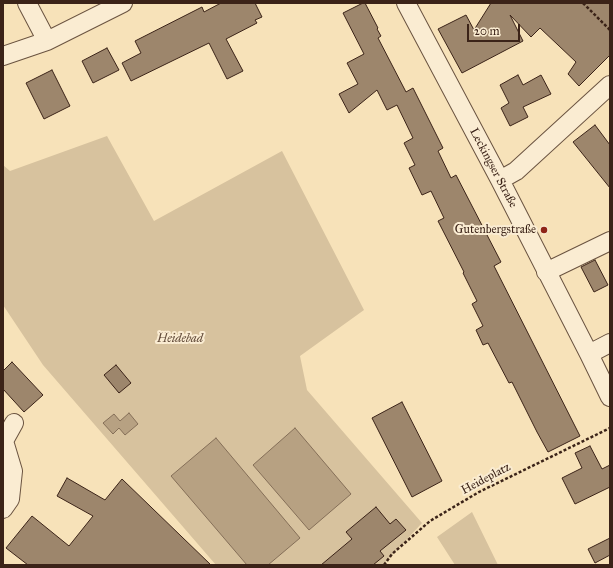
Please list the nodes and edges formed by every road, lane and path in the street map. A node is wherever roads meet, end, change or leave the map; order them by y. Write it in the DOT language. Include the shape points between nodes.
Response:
graph roads {
  1 [pos="27,3"];
  2 [pos="123,3"];
  3 [pos="406,3"];
  4 [pos="583,3"];
  5 [pos="610,30"];
  6 [pos="47,41"];
  7 [pos="3,56"];
  8 [pos="610,85"];
  9 [pos="500,180"];
  10 [pos="610,241"];
  11 [pos="546,272"];
  12 [pos="610,343"];
  13 [pos="589,354"];
  14 [pos="610,397"];
  15 [pos="14,423"];
  16 [pos="610,428"];
  17 [pos="3,509"];
  18 [pos="384,565"];
  1 -- 6 [label="street"];
  2 -- 6 [label="street"];
  3 -- 9 [label="street, Leckingser Straße"];
  4 -- 5 [label="path"];
  6 -- 7 [label="street"];
  8 -- 9 [label="street" via="516,171"];
  9 -- 11 [label="street, Leckingser Straße"];
  10 -- 11 [label="street"];
  11 -- 13 [label="street, Leckingser Straße"];
  12 -- 13 [label="street"];
  13 -- 14 [label="street, Leckingser Straße"];
  15 -- 17 [label="street" via="4,441 13,471 10,499"];
  16 -- 18 [label="path, Heideplatz" via="479,492 430,521 392,554"];
}
